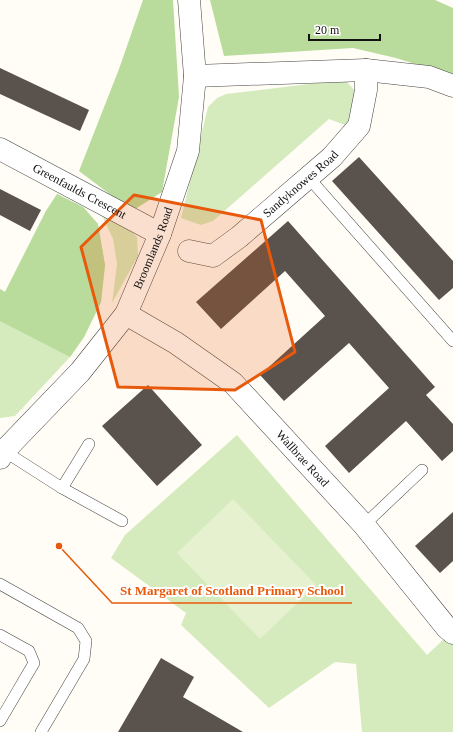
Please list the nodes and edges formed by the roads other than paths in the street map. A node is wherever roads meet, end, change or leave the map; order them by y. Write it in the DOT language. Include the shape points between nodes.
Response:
graph roads {
  1 [pos="189,0"];
  2 [pos="366,70"];
  3 [pos="195,76"];
  4 [pos="453,86"];
  5 [pos="0,149"];
  6 [pos="308,177"];
  7 [pos="160,234"];
  8 [pos="189,251"];
  9 [pos="126,314"];
  10 [pos="453,341"];
  11 [pos="89,444"];
  12 [pos="1,453"];
  13 [pos="422,470"];
  14 [pos="62,488"];
  15 [pos="122,521"];
  16 [pos="364,525"];
  17 [pos="0,584"];
  18 [pos="453,633"];
  19 [pos="0,635"];
  20 [pos="0,721"];
  21 [pos="42,732"];
  1 -- 3 [label="street, Broomlands Road"];
  2 -- 3 [label="street"];
  2 -- 4 [label="street" via="429,76"];
  2 -- 6 [label="street, Sandyknowes Road" via="366,90 359,126 332,157"];
  3 -- 7 [label="street, Broomlands Road" via="188,151"];
  5 -- 7 [label="street, Greenfaulds Crescent"];
  6 -- 8 [label="street, Sandyknowes Road" via="239,237 213,256"];
  6 -- 10 [label="lane"];
  7 -- 9 [label="street, Broomlands Road"];
  9 -- 12 [label="street, Broomlands Road" via="80,372"];
  9 -- 16 [label="street, Wallbrae Road" via="176,343 233,383"];
  11 -- 14 [label="lane"];
  12 -- 14 [label="lane"];
  13 -- 16 [label="lane"];
  14 -- 15 [label="lane"];
  16 -- 18 [label="street, Wallbrae Road"];
  17 -- 21 [label="lane" via="78,628 86,641 84,659"];
  19 -- 20 [label="lane" via="29,651 34,663"];
}
